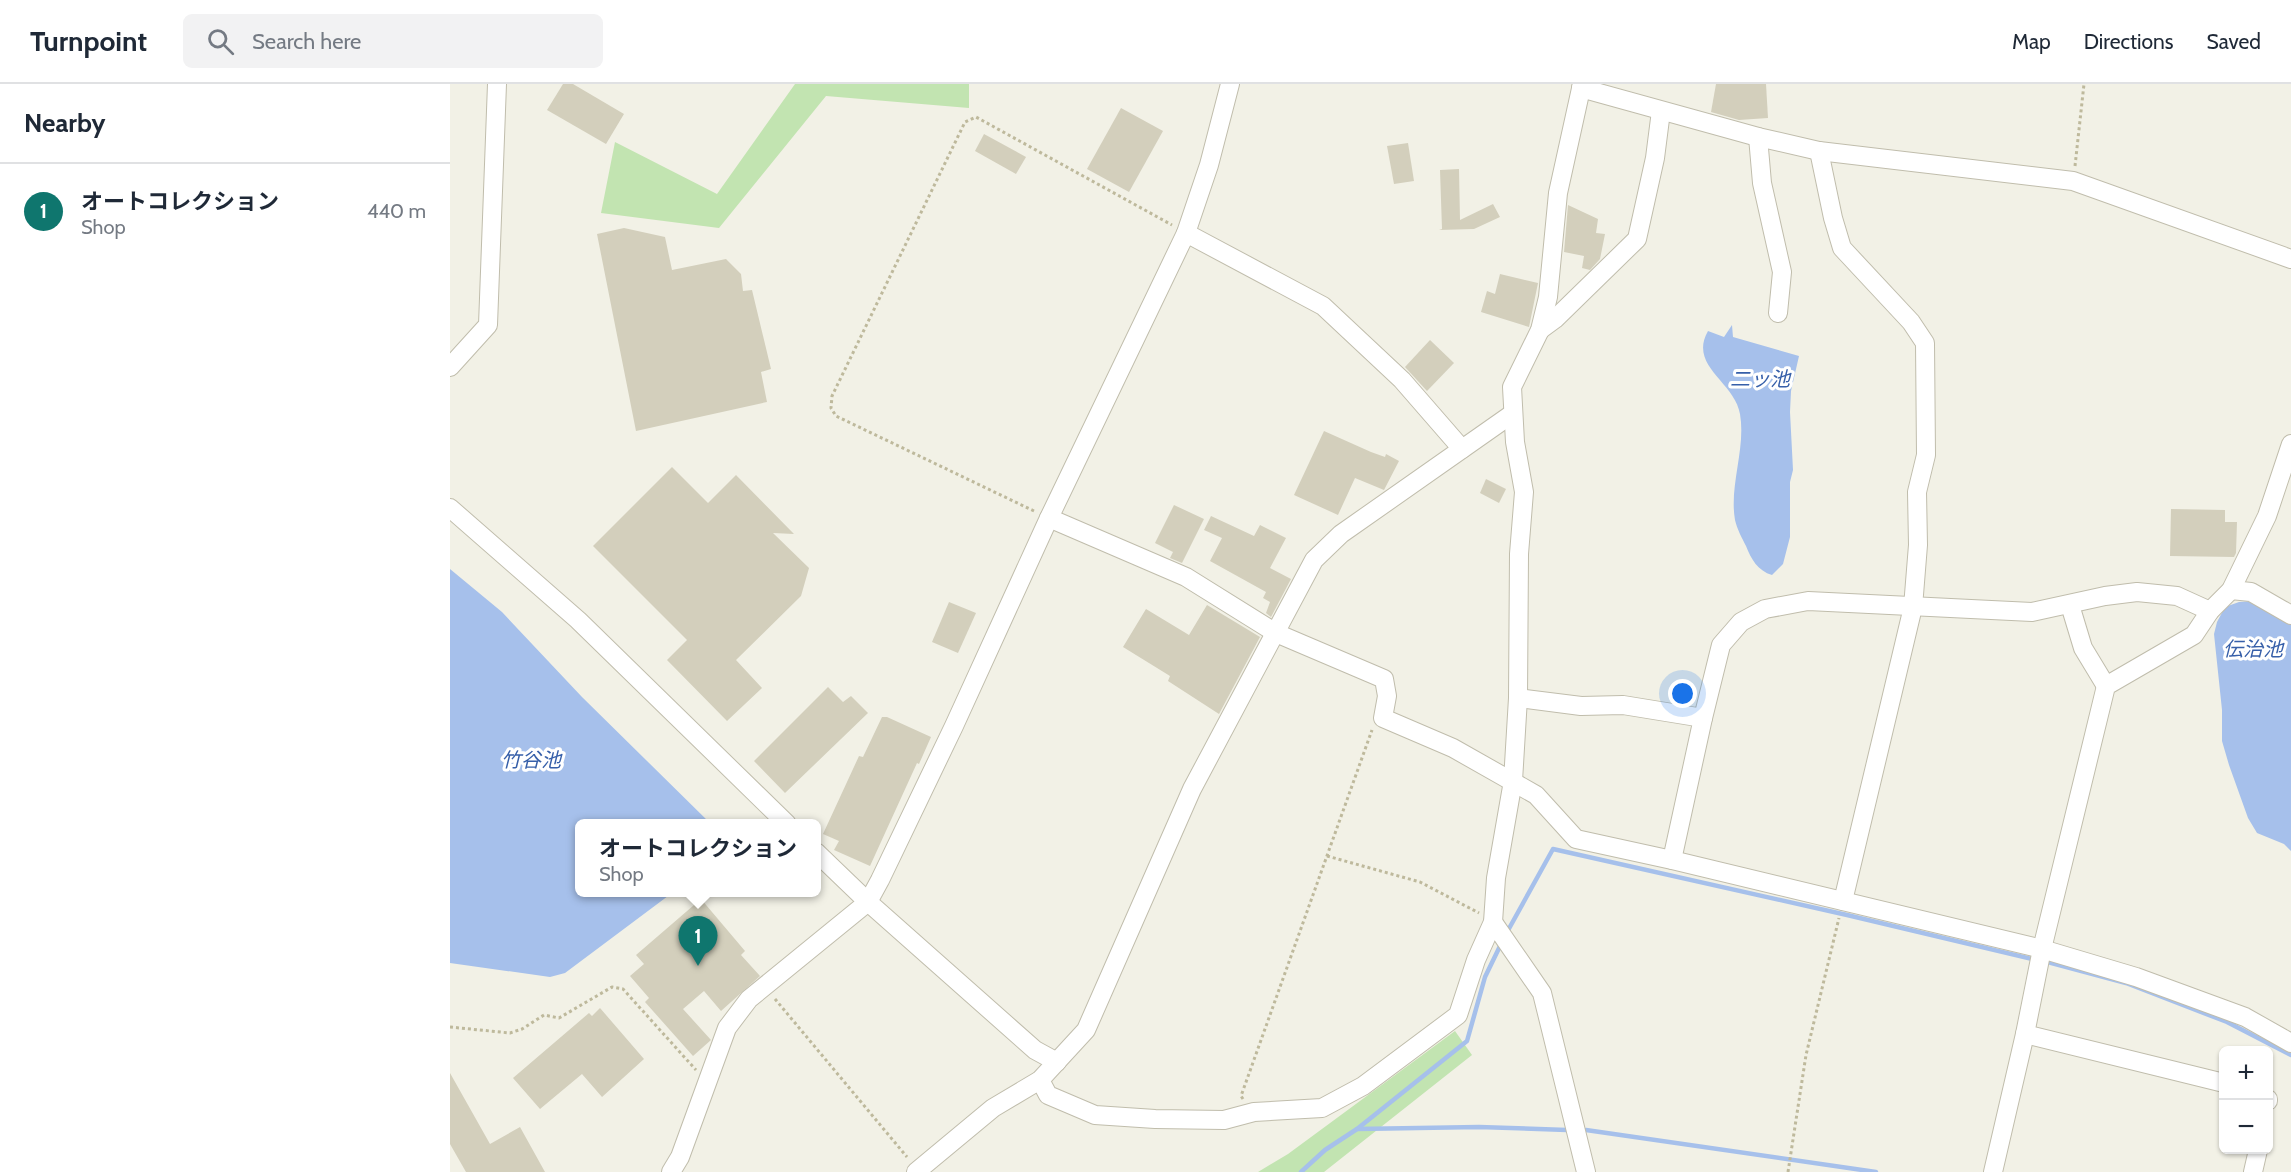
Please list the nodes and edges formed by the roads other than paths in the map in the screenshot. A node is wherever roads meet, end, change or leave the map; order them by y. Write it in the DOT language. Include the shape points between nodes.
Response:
graph roads {
  1 [pos="497,84"];
  2 [pos="1230,84"];
  3 [pos="1582,86"];
  4 [pos="1661,111"];
  5 [pos="1758,138"];
  6 [pos="1819,151"];
  7 [pos="1186,233"];
  8 [pos="2291,259"];
  9 [pos="1778,313"];
  10 [pos="1540,330"];
  11 [pos="450,367"];
  12 [pos="1512,414"];
  13 [pos="2291,444"];
  14 [pos="1462,449"];
  15 [pos="450,508"];
  16 [pos="1049,518"];
  17 [pos="2231,590"];
  18 [pos="2070,605"];
  19 [pos="1913,607"];
  20 [pos="2210,611"];
  21 [pos="2291,615"];
  22 [pos="1276,633"];
  23 [pos="2106,686"];
  24 [pos="1518,698"];
  25 [pos="1703,717"];
  26 [pos="1513,781"];
  27 [pos="782,819"];
  28 [pos="821,857"];
  29 [pos="1672,860"];
  30 [pos="868,902"];
  31 [pos="1843,902"];
  32 [pos="1493,922"];
  33 [pos="2042,949"];
  34 [pos="2025,1034"];
  35 [pos="2291,1043"];
  36 [pos="1058,1062"];
  37 [pos="1040,1080"];
  38 [pos="2219,1082"];
  39 [pos="2257,1154"];
  40 [pos="917,1171"];
  41 [pos="671,1172"];
  42 [pos="1586,1172"];
  43 [pos="1993,1172"];
  44 [pos="2253,1172"];
  1 -- 11 [label="street" via="488,325"];
  2 -- 7 [label="street"];
  3 -- 4 [label="street"];
  3 -- 10 [label="street" via="1558,193 1548,297"];
  4 -- 5 [label="street"];
  4 -- 10 [label="street" via="1637,239"];
  5 -- 6 [label="street"];
  5 -- 9 [label="street" via="1762,183 1782,272"];
  6 -- 8 [label="street" via="2073,181"];
  6 -- 19 [label="street" via="1842,248 1911,322 1925,343 1926,455 1917,492"];
  7 -- 14 [label="street" via="1323,306 1402,380"];
  7 -- 16 [label="street"];
  10 -- 12 [label="street" via="1512,387"];
  12 -- 14 [label="street"];
  12 -- 24 [label="street" via="1524,492 1519,554"];
  13 -- 17 [label="street" via="2267,516"];
  14 -- 22 [label="street" via="1341,534 1314,560"];
  15 -- 27 [label="street" via="578,620"];
  16 -- 22 [label="street" via="1186,577"];
  16 -- 30 [label="street" via="910,820"];
  17 -- 20 [label="street"];
  17 -- 21 [label="street" via="2252,592"];
  18 -- 19 [label="street" via="2032,612"];
  18 -- 20 [label="street" via="2138,592 2177,596"];
  18 -- 23 [label="street" via="2083,648"];
  19 -- 25 [label="street" via="1808,601 1765,609 1742,622 1721,645"];
  19 -- 31 [label="street"];
  20 -- 23 [label="street" via="2194,635"];
  22 -- 26 [label="street" via="1384,679 1387,696 1383,718 1453,748"];
  22 -- 36 [label="street" via="1192,789 1086,1030"];
  23 -- 33 [label="street"];
  24 -- 25 [label="street" via="1581,706 1623,705"];
  24 -- 26 [label="street"];
  25 -- 29 [label="street"];
  26 -- 29 [label="street" via="1536,795 1576,839"];
  26 -- 32 [label="street" via="1496,878"];
  28 -- 30 [label="street"];
  29 -- 31 [label="street"];
  30 -- 36 [label="street" via="1035,1050"];
  30 -- 41 [label="street" via="749,999 727,1028"];
  31 -- 33 [label="street"];
  32 -- 37 [label="street" via="1458,1015 1363,1086 1322,1108 1254,1112 1224,1120 1095,1115 1048,1095"];
  32 -- 42 [label="street" via="1542,993"];
  33 -- 34 [label="street"];
  33 -- 35 [label="street" via="2136,976 2245,1017"];
  34 -- 38 [label="street"];
  34 -- 43 [label="street"];
  36 -- 37 [label="street"];
  37 -- 40 [label="street" via="993,1108"];
  39 -- 44 [label="street"];
}
